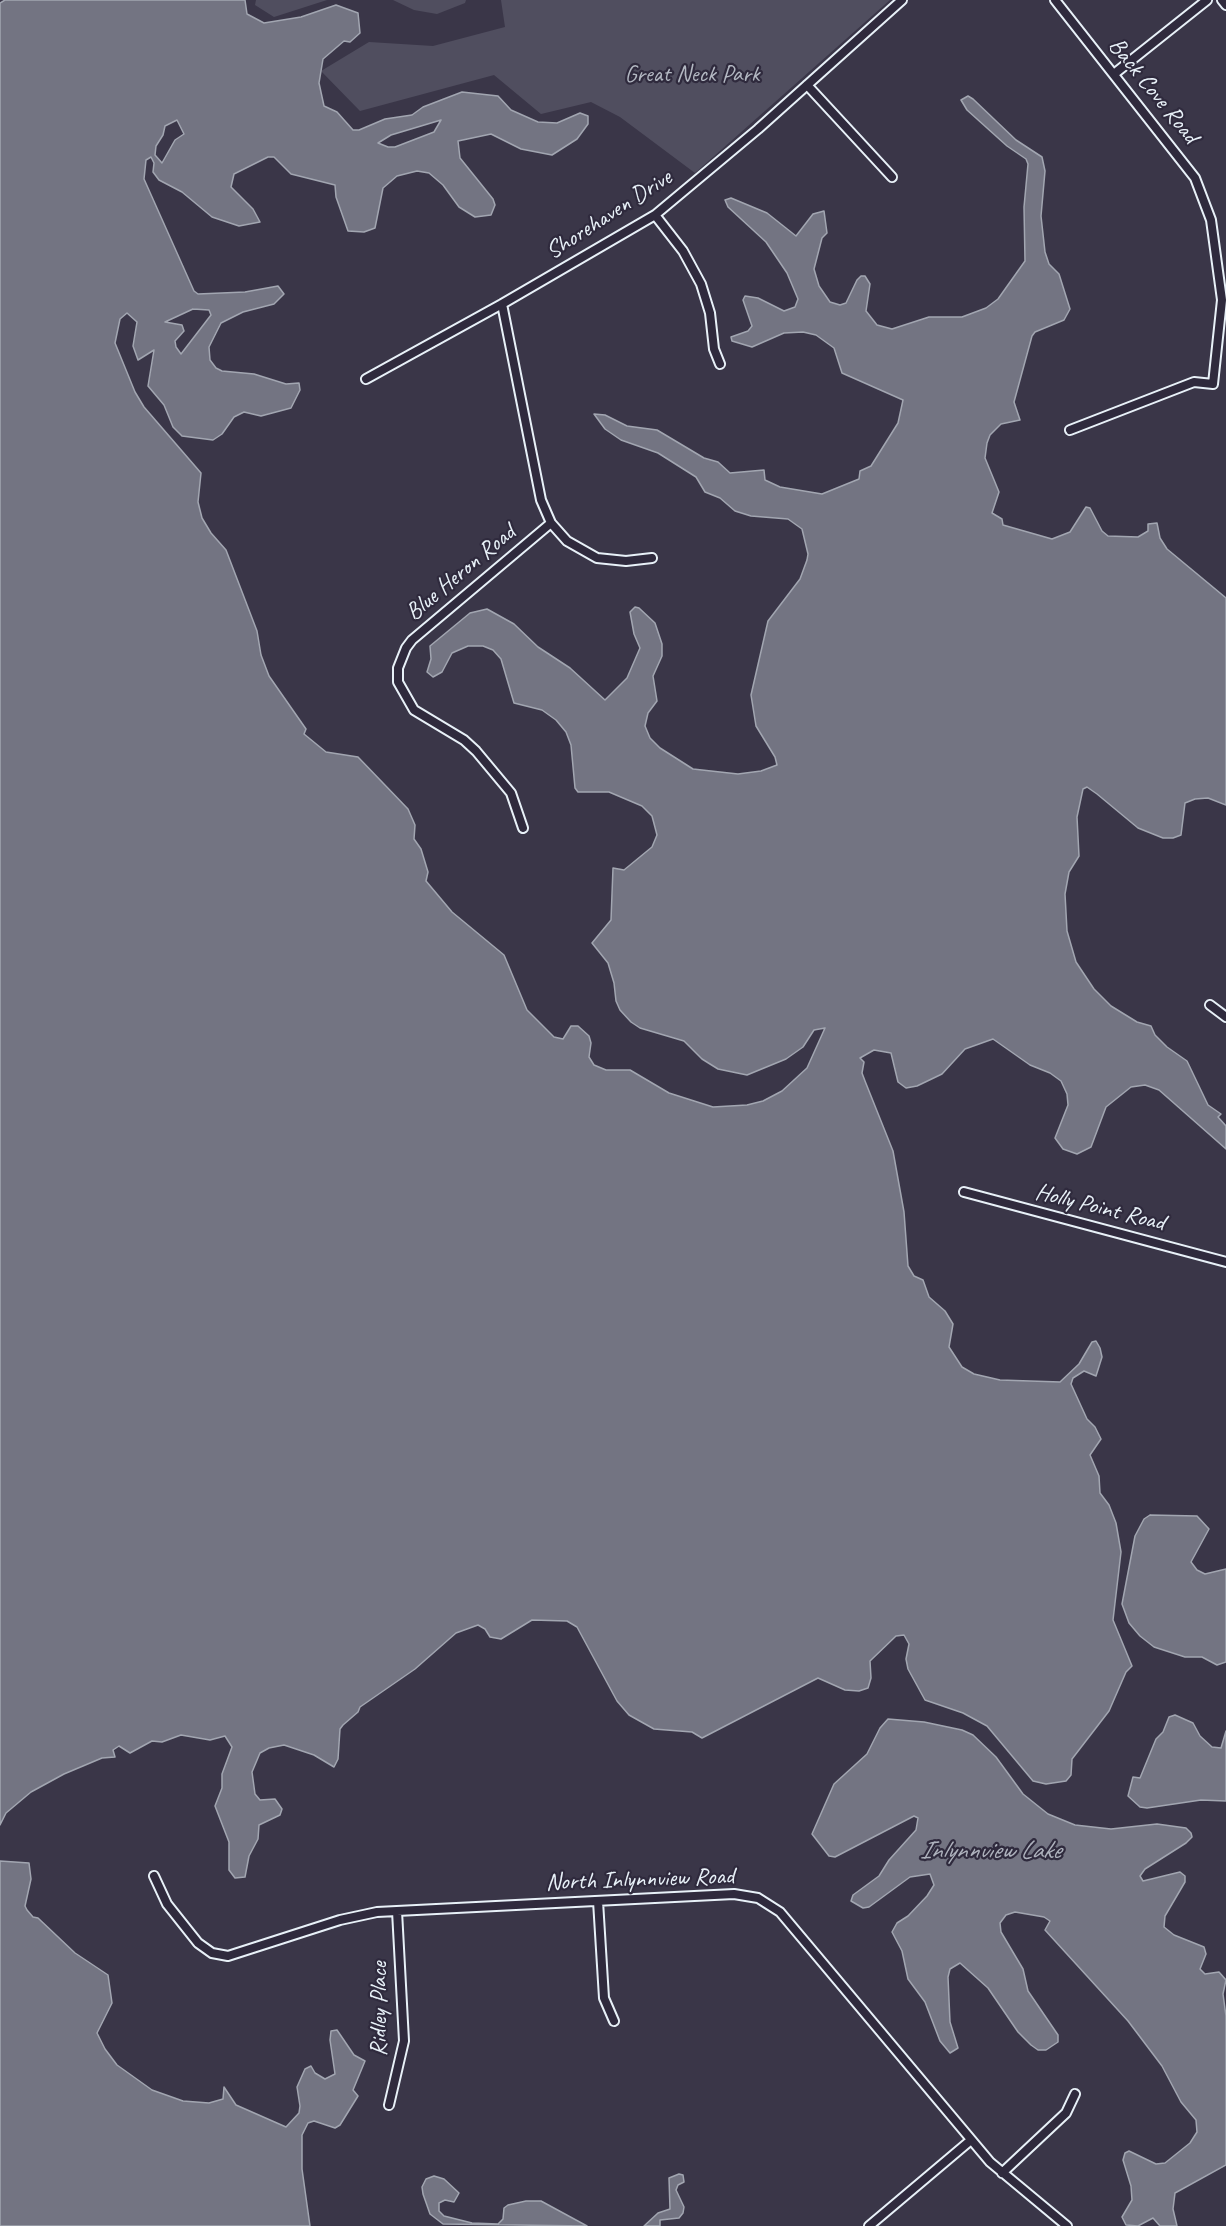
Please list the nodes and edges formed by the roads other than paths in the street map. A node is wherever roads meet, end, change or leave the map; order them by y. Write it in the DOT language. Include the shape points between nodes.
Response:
graph roads {
  1 [pos="902,0"];
  2 [pos="1055,0"];
  3 [pos="1207,0"];
  4 [pos="1222,0"];
  5 [pos="1226,5"];
  6 [pos="1114,74"];
  7 [pos="807,85"];
  8 [pos="892,177"];
  9 [pos="655,214"];
  10 [pos="502,304"];
  11 [pos="720,364"];
  12 [pos="366,379"];
  13 [pos="1070,430"];
  14 [pos="551,523"];
  15 [pos="652,558"];
  16 [pos="523,828"];
  17 [pos="1210,1005"];
  18 [pos="1226,1017"];
  19 [pos="964,1192"];
  20 [pos="1226,1262"];
  21 [pos="154,1876"];
  22 [pos="598,1901"];
  23 [pos="397,1911"];
  24 [pos="614,2021"];
  25 [pos="1075,2094"];
  26 [pos="389,2105"];
  27 [pos="971,2139"];
  28 [pos="1002,2173"];
  29 [pos="869,2226"];
  30 [pos="1067,2226"];
  1 -- 7 [label="street, Shorehaven Drive"];
  2 -- 6 [label="street, Back Cove Road"];
  3 -- 6 [label="street"];
  4 -- 5 [label="street"];
  6 -- 13 [label="street, Back Cove Road" via="1186,164 1203,194 1220,280 1220,336 1214,384 1194,382"];
  7 -- 8 [label="street"];
  7 -- 9 [label="street, Shorehaven Drive"];
  9 -- 10 [label="street, Shorehaven Drive"];
  9 -- 11 [label="street" via="683,251 701,284"];
  10 -- 12 [label="street, Shorehaven Drive"];
  10 -- 14 [label="street, Blue Heron Road" via="541,500"];
  14 -- 15 [label="street" via="567,541 597,558"];
  14 -- 16 [label="street, Blue Heron Road" via="412,640 398,668 402,693 414,710 476,751 511,793"];
  17 -- 18 [label="street"];
  19 -- 20 [label="street, Holly Point Road"];
  21 -- 23 [label="street, North Inlynnview Road" via="167,1904 198,1943 221,1956 236,1955 358,1915"];
  22 -- 23 [label="street, North Inlynnview Road"];
  22 -- 24 [label="street" via="604,1998"];
  22 -- 27 [label="street, North Inlynnview Road" via="734,1894 771,1905"];
  23 -- 26 [label="street, Ridley Place" via="404,2041"];
  25 -- 28 [label="street" via="1066,2113"];
  27 -- 28 [label="street, North Inlynnview Road"];
  27 -- 29 [label="street"];
  28 -- 30 [label="street, North Inlynnview Road"];
}
